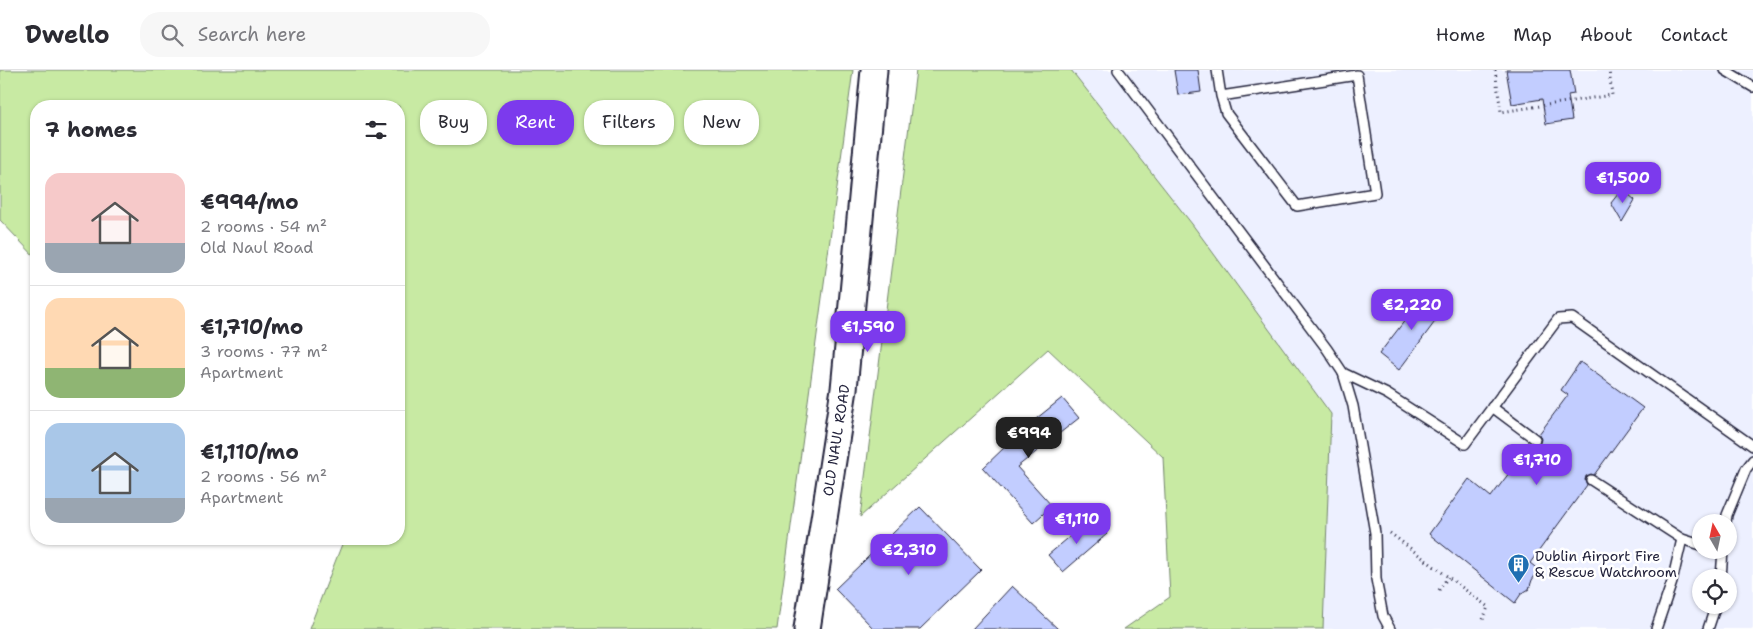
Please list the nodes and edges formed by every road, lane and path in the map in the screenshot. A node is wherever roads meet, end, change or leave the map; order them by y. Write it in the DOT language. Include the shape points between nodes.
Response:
graph roads {
  1 [pos="874,70"];
  2 [pos="1118,70"];
  3 [pos="1217,70"];
  4 [pos="1495,70"];
  5 [pos="1609,70"];
  6 [pos="1724,70"];
  7 [pos="1753,87"];
  8 [pos="1221,96"];
  9 [pos="1343,373"];
  10 [pos="1492,407"];
  11 [pos="1535,439"];
  12 [pos="1753,446"];
  13 [pos="1753,460"];
  14 [pos="1590,480"];
  15 [pos="1727,514"];
  16 [pos="1385,530"];
  17 [pos="1682,539"];
  18 [pos="1692,542"];
  19 [pos="1448,577"];
  20 [pos="1439,590"];
  21 [pos="1713,614"];
  22 [pos="1482,622"];
  23 [pos="807,629"];
  24 [pos="1390,629"];
  25 [pos="1656,629"];
  26 [pos="1708,629"];
  1 -- 23 [label="main road, OLD NAUL ROAD" via="844,389"];
  2 -- 9 [label="lane"];
  3 -- 8 [label="lane"];
  4 -- 5 [label="path" via="1501,112 1612,95"];
  6 -- 7 [label="lane"];
  8 -- 8 [label="lane" via="1357,75 1376,193 1297,206 1226,112"];
  9 -- 10 [label="lane" via="1387,394 1465,444"];
  9 -- 24 [label="lane" via="1357,426 1375,533 1376,579"];
  10 -- 11 [label="lane"];
  10 -- 12 [label="lane" via="1558,319 1572,318"];
  13 -- 15 [label="lane"];
  14 -- 17 [label="lane"];
  16 -- 19 [label="path"];
  17 -- 18 [label="lane"];
  17 -- 25 [label="lane"];
  19 -- 20 [label="path"];
  19 -- 22 [label="path" via="1488,607"];
  21 -- 26 [label="lane"];
}
